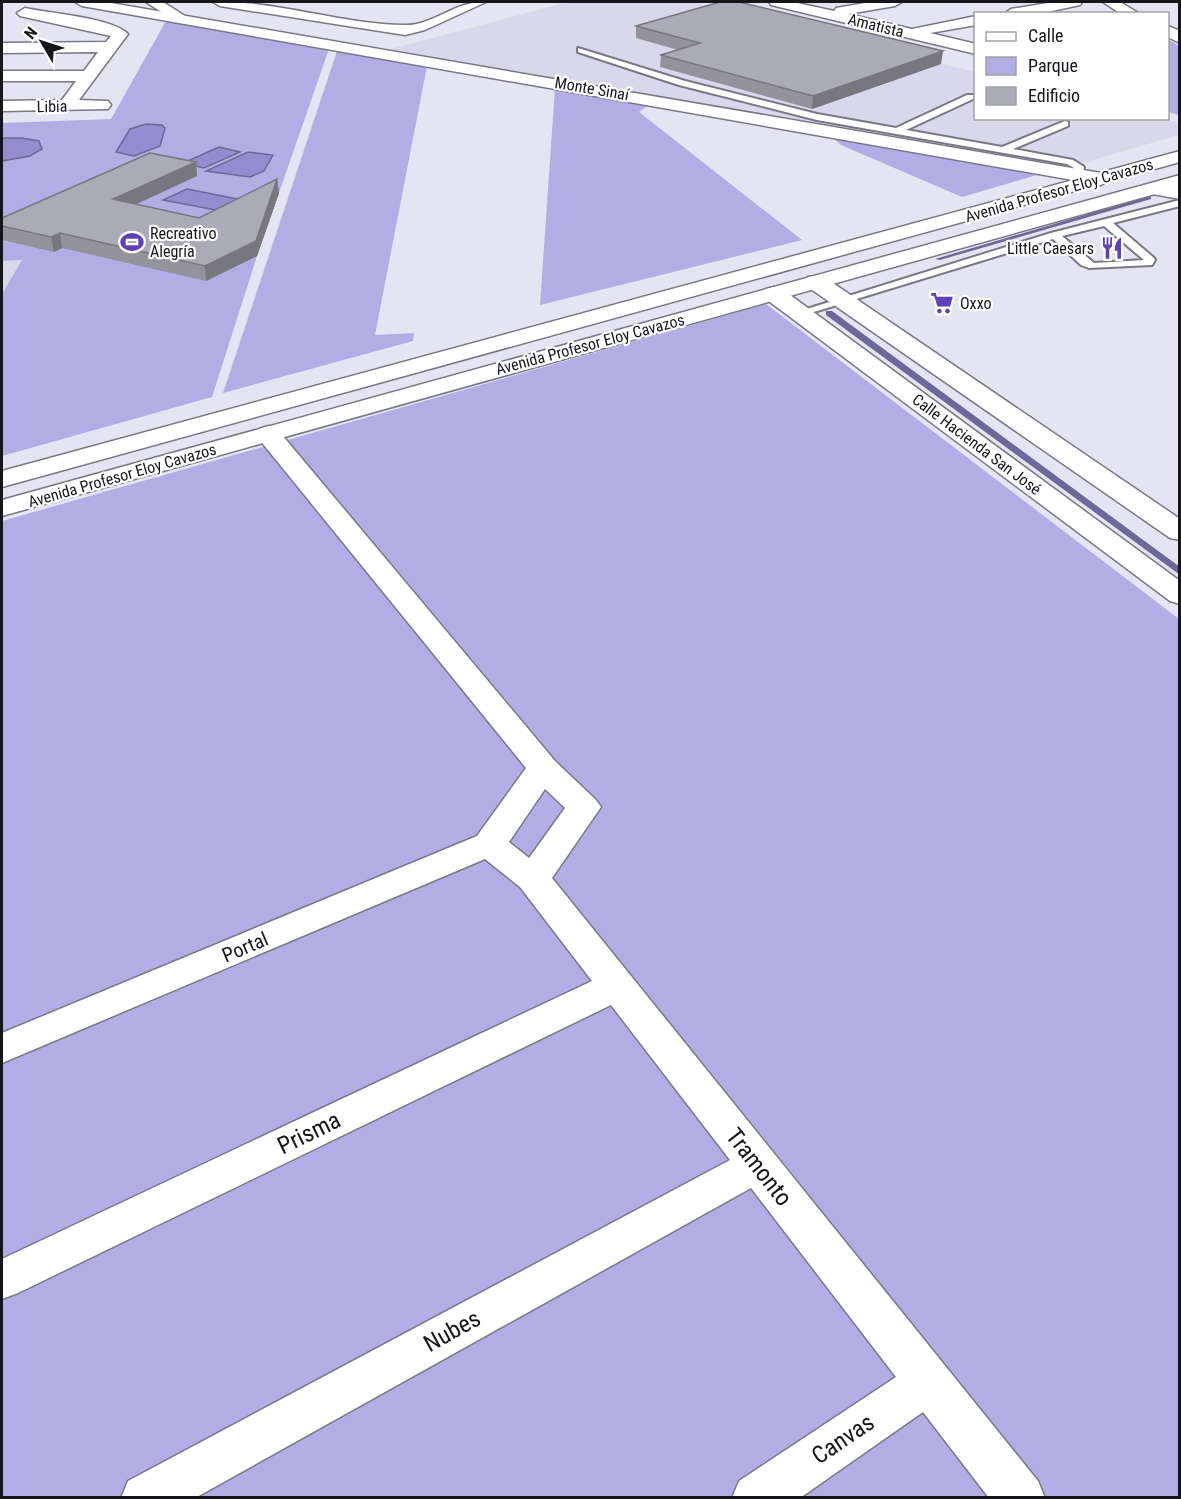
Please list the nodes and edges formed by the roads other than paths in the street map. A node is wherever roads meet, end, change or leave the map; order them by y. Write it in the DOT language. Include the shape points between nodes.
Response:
graph roads {
  1 [pos="82,2"];
  2 [pos="153,2"];
  3 [pos="219,2"];
  4 [pos="479,2"];
  5 [pos="776,2"];
  6 [pos="895,2"];
  7 [pos="1076,2"];
  8 [pos="1110,2"];
  9 [pos="239,3"];
  10 [pos="351,6"];
  11 [pos="41,8"];
  12 [pos="1022,12"];
  13 [pos="1129,12"];
  14 [pos="25,13"];
  15 [pos="827,14"];
  16 [pos="9,18"];
  17 [pos="180,18"];
  18 [pos="320,18"];
  19 [pos="974,20"];
  20 [pos="907,33"];
  21 [pos="115,41"];
  22 [pos="2,48"];
  23 [pos="974,49"];
  24 [pos="581,50"];
  25 [pos="2,76"];
  26 [pos="92,76"];
  27 [pos="970,98"];
  28 [pos="68,105"];
  29 [pos="102,105"];
  30 [pos="2,106"];
  31 [pos="1065,124"];
  32 [pos="895,132"];
  33 [pos="1002,150"];
  34 [pos="1179,156"];
  35 [pos="1078,174"];
  36 [pos="1101,179"];
  37 [pos="1179,181"];
  38 [pos="1154,189"];
  39 [pos="1179,193"];
  40 [pos="1179,203"];
  41 [pos="1106,222"];
  42 [pos="1055,235"];
  43 [pos="816,282"];
  44 [pos="774,294"];
  45 [pos="843,300"];
  46 [pos="800,313"];
  47 [pos="268,434"];
  48 [pos="97,453"];
  49 [pos="2,479"];
  50 [pos="35,499"];
  51 [pos="2,508"];
  52 [pos="1179,532"];
  53 [pos="1179,595"];
  54 [pos="543,768"];
  55 [pos="489,844"];
  56 [pos="532,879"];
  57 [pos="616,986"];
  58 [pos="2,1049"];
  59 [pos="757,1165"];
  60 [pos="2,1280"];
  61 [pos="928,1381"];
  62 [pos="146,1497"];
  63 [pos="758,1497"];
  64 [pos="1020,1497"];
  1 -- 17 [label="street, Monte Sinaí"];
  2 -- 17 [label="street"];
  3 -- 9 [label="street"];
  4 -- 18 [label="street" via="420,27 397,30"];
  5 -- 15 [label="street, Amatista"];
  6 -- 15 [label="street"];
  7 -- 12 [label="street"];
  8 -- 13 [label="street"];
  9 -- 18 [label="street"];
  10 -- 18 [label="street"];
  11 -- 14 [label="street"];
  14 -- 16 [label="street"];
  14 -- 21 [label="street" via="107,28"];
  15 -- 20 [label="street, Amatista"];
  17 -- 35 [label="street, Monte Sinaí"];
  19 -- 20 [label="street"];
  20 -- 23 [label="street, Amatista"];
  21 -- 22 [label="street"];
  21 -- 26 [label="street"];
  24 -- 32 [label="lane" via="724,95"];
  25 -- 26 [label="street"];
  26 -- 28 [label="street"];
  27 -- 32 [label="lane"];
  28 -- 29 [label="street, Libia"];
  28 -- 30 [label="street, Libia"];
  31 -- 33 [label="lane"];
  32 -- 33 [label="lane"];
  33 -- 35 [label="lane" via="1074,163 1079,167"];
  34 -- 36 [label="street, Avenida Profesor Eloy Cavazos"];
  35 -- 36 [label="street, Monte Sinaí"];
  36 -- 48 [label="street, Avenida Profesor Eloy Cavazos"];
  37 -- 38 [label="street, Avenida Profesor Eloy Cavazos"];
  38 -- 39 [label="street"];
  38 -- 43 [label="street, Avenida Profesor Eloy Cavazos"];
  40 -- 41 [label="lane"];
  41 -- 42 [label="lane"];
  41 -- 42 [label="lane" via="1150,260 1093,266"];
  42 -- 45 [label="lane"];
  43 -- 44 [label="street, Avenida Profesor Eloy Cavazos"];
  43 -- 45 [label="street"];
  44 -- 46 [label="street, Calle Hacienda San José"];
  44 -- 47 [label="street, Avenida Profesor Eloy Cavazos"];
  45 -- 46 [label="lane"];
  45 -- 52 [label="street"];
  46 -- 53 [label="street, Calle Hacienda San José"];
  47 -- 50 [label="street, Avenida Profesor Eloy Cavazos"];
  47 -- 54 [label="street"];
  48 -- 49 [label="street, Avenida Profesor Eloy Cavazos"];
  48 -- 50 [label="street" via="29,483 25,493"];
  50 -- 51 [label="street, Avenida Profesor Eloy Cavazos"];
  54 -- 55 [label="street"];
  54 -- 56 [label="street" via="584,807"];
  55 -- 56 [label="street, Tramonto"];
  55 -- 58 [label="street, Portal"];
  56 -- 57 [label="street, Tramonto"];
  57 -- 59 [label="street, Tramonto"];
  57 -- 60 [label="street, Prisma"];
  59 -- 61 [label="street, Tramonto"];
  59 -- 62 [label="street, Nubes"];
  61 -- 63 [label="street, Canvas"];
  61 -- 64 [label="street, Tramonto"];
}
